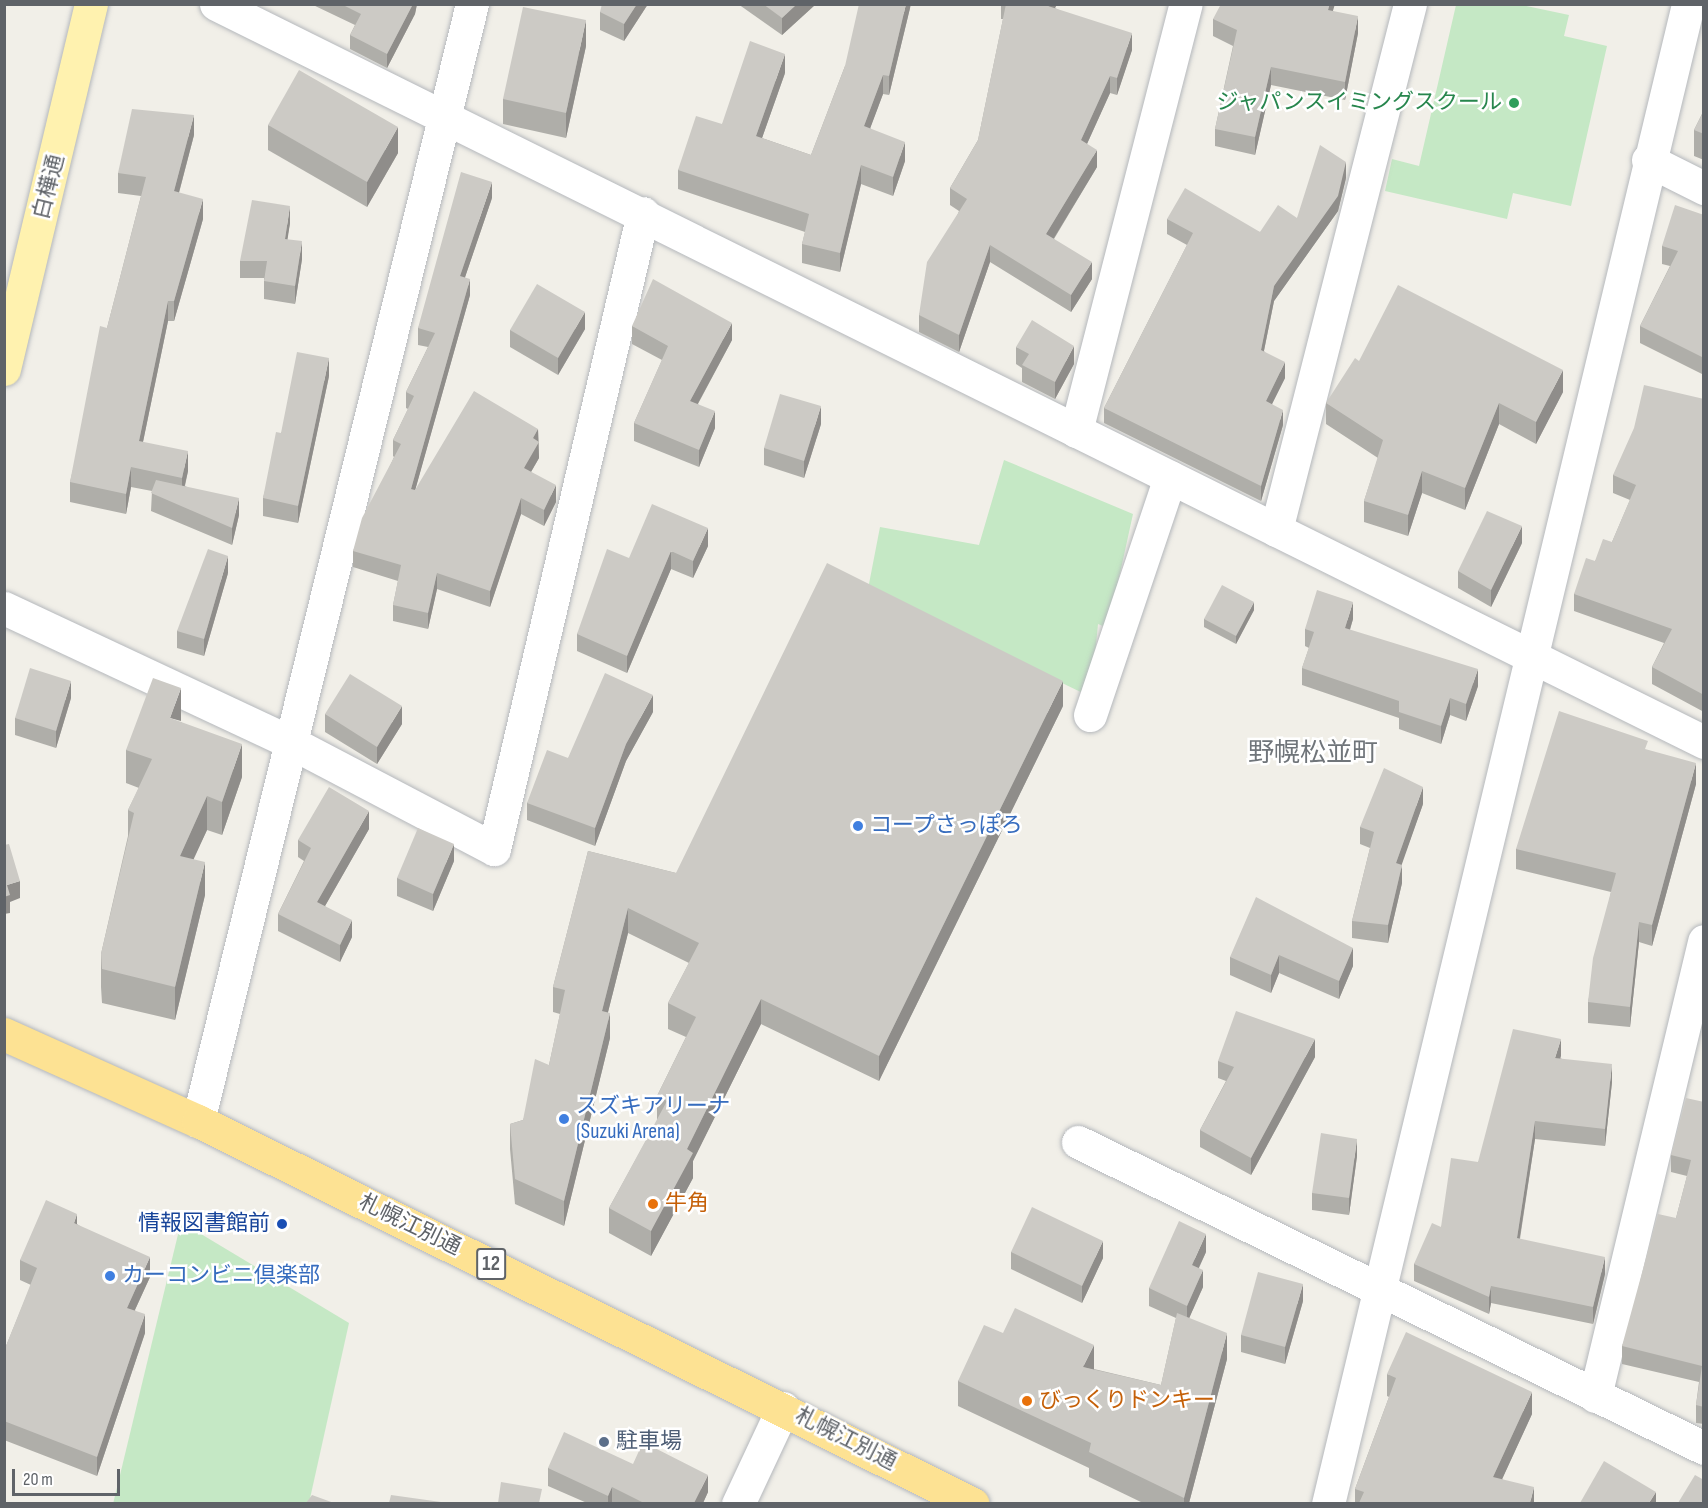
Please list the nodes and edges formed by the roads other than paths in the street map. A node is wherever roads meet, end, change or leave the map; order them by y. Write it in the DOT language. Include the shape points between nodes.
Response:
graph roads {
  1 [pos="91,4"];
  2 [pos="216,4"];
  3 [pos="472,4"];
  4 [pos="1186,4"];
  5 [pos="1410,4"];
  6 [pos="1688,4"];
  7 [pos="445,118"];
  8 [pos="1648,160"];
  9 [pos="1704,188"];
  10 [pos="643,213"];
  11 [pos="4,369"];
  12 [pos="1076,431"];
  13 [pos="1170,477"];
  14 [pos="1276,530"];
  15 [pos="4,608"];
  16 [pos="1531,656"];
  17 [pos="1090,715"];
  18 [pos="1704,742"];
  19 [pos="292,743"];
  20 [pos="1704,941"];
  21 [pos="4,1034"];
  22 [pos="198,1121"];
  23 [pos="1078,1142"];
  24 [pos="1381,1292"];
  25 [pos="1595,1396"];
  26 [pos="783,1407"];
  27 [pos="1704,1448"];
  28 [pos="738,1503"];
  29 [pos="974,1503"];
  30 [pos="1328,1503"];
  1 -- 11 [label="main road, 白樺通"];
  2 -- 7 [label="street"];
  3 -- 7 [label="street"];
  4 -- 12 [label="street"];
  5 -- 14 [label="street"];
  6 -- 8 [label="street"];
  7 -- 10 [label="street"];
  7 -- 19 [label="street"];
  8 -- 9 [label="street"];
  8 -- 16 [label="street"];
  10 -- 12 [label="street"];
  10 -- 19 [label="street" via="494,849"];
  12 -- 13 [label="street"];
  13 -- 14 [label="street"];
  13 -- 17 [label="street"];
  14 -- 16 [label="street"];
  15 -- 19 [label="street"];
  16 -- 18 [label="street"];
  16 -- 24 [label="street"];
  19 -- 22 [label="street"];
  20 -- 25 [label="street"];
  21 -- 22 [label="highway, 札幌江別通 / 12"];
  22 -- 26 [label="highway, 札幌江別通 / 12"];
  23 -- 24 [label="street"];
  24 -- 25 [label="street"];
  24 -- 30 [label="street"];
  25 -- 27 [label="street"];
  26 -- 28 [label="street"];
  26 -- 29 [label="highway, 札幌江別通 / 12"];
}
